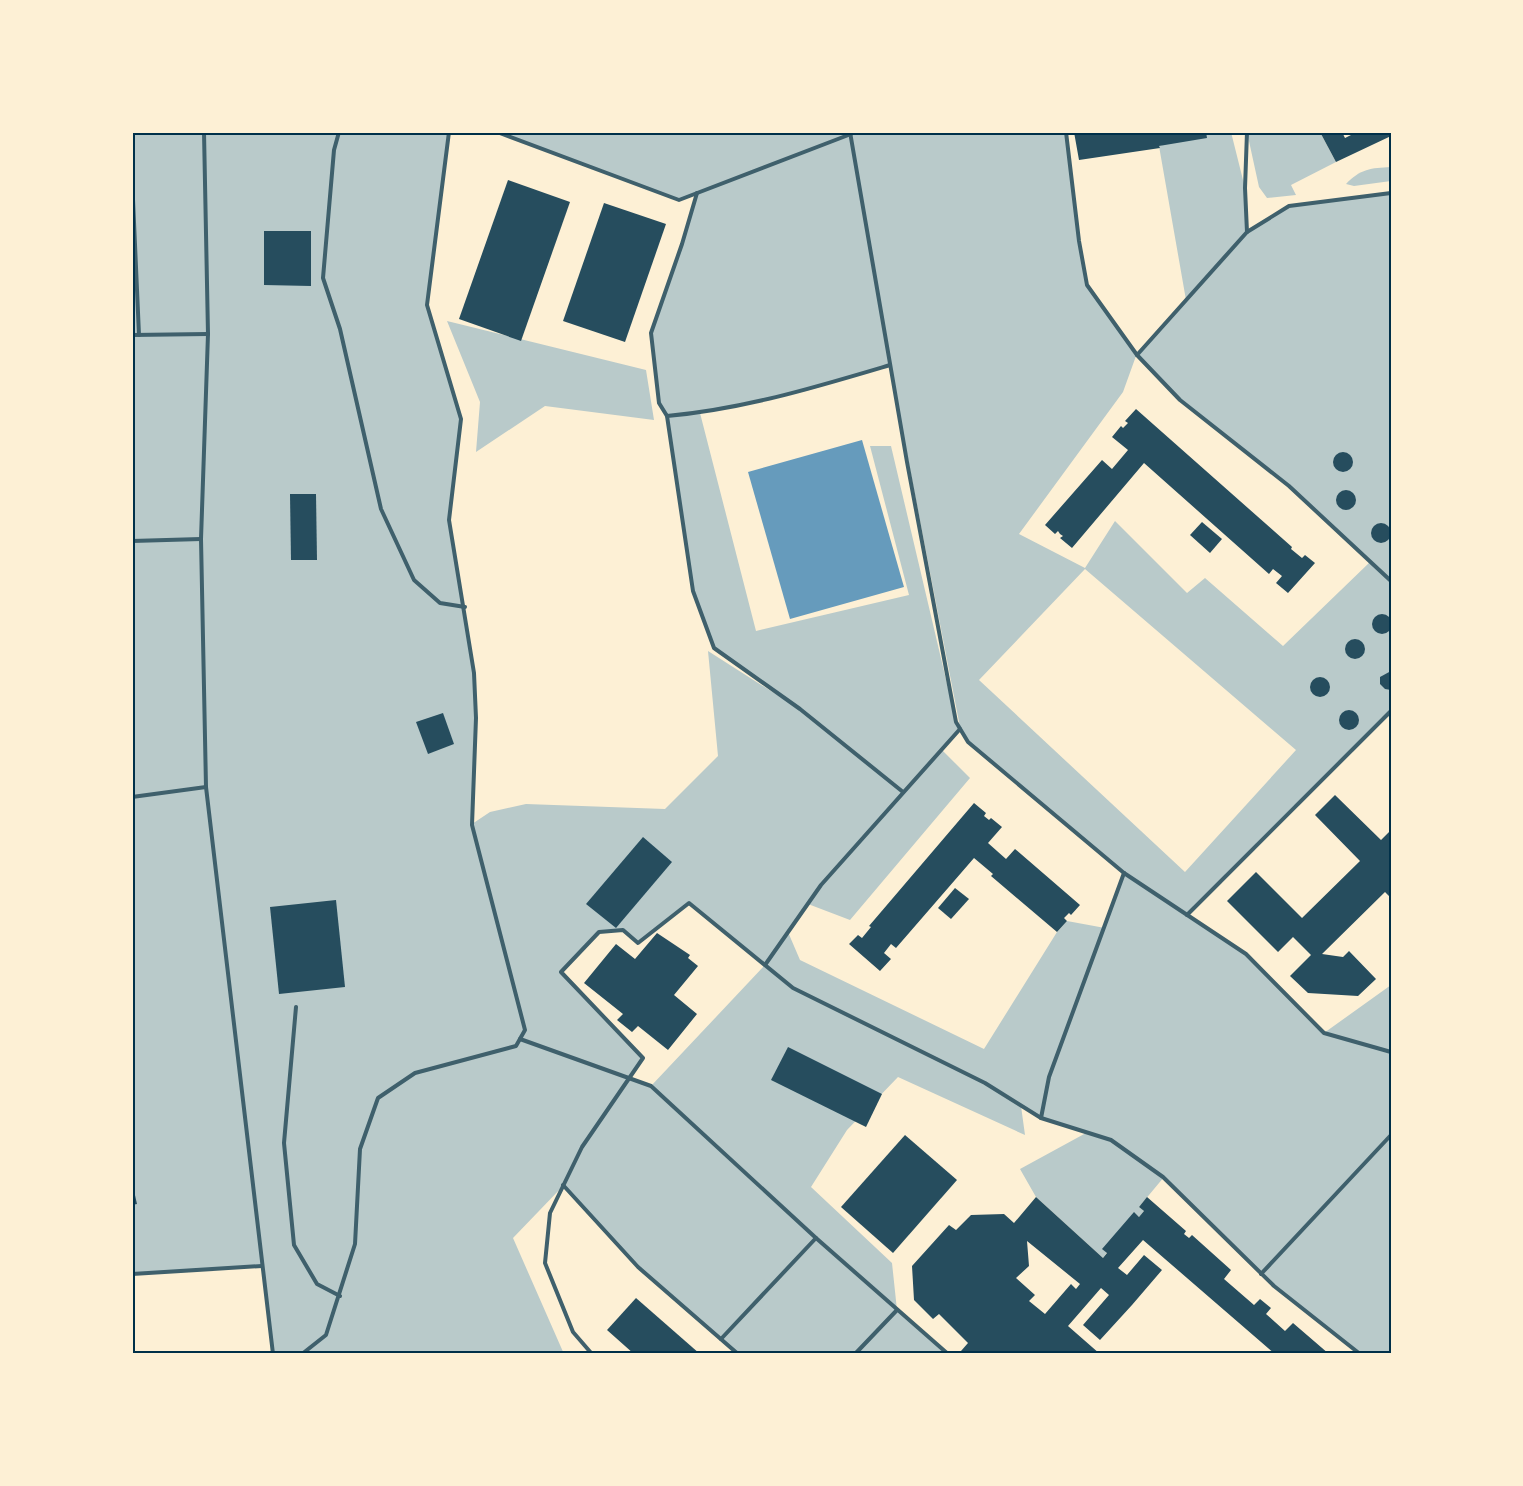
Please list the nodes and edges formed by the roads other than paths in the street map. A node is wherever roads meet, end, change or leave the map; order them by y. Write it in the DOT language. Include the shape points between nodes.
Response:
graph roads {
  1 [pos="204,132"];
  2 [pos="339,132"];
  3 [pos="449,132"];
  4 [pos="497,132"];
  5 [pos="1066,132"];
  6 [pos="1247,132"];
  7 [pos="850,133"];
  8 [pos="132,177"];
  9 [pos="696,193"];
  10 [pos="1391,193"];
  11 [pos="1247,232"];
  12 [pos="208,334"];
  13 [pos="132,335"];
  14 [pos="139,335"];
  15 [pos="1137,355"];
  16 [pos="890,365"];
  17 [pos="667,416"];
  18 [pos="201,539"];
  19 [pos="132,541"];
  20 [pos="1391,581"];
  21 [pos="465,607"];
  22 [pos="1391,711"];
  23 [pos="960,729"];
  24 [pos="206,787"];
  25 [pos="903,792"];
  26 [pos="132,797"];
  27 [pos="1124,873"];
  28 [pos="1187,915"];
  29 [pos="765,965"];
  30 [pos="296,1007"];
  31 [pos="520,1039"];
  32 [pos="1391,1052"];
  33 [pos="630,1078"];
  34 [pos="1041,1118"];
  35 [pos="1391,1135"];
  36 [pos="563,1185"];
  37 [pos="816,1238"];
  38 [pos="262,1266"];
  39 [pos="132,1274"];
  40 [pos="1261,1274"];
  41 [pos="340,1296"];
  42 [pos="897,1310"];
  43 [pos="722,1339"];
  44 [pos="273,1354"];
  45 [pos="302,1354"];
  46 [pos="592,1354"];
  47 [pos="738,1354"];
  48 [pos="855,1354"];
  49 [pos="948,1354"];
  50 [pos="1360,1354"];
  1 -- 12 [label="lane"];
  2 -- 21 [label="lane" via="334,150 323,278 342,339 381,509 414,580 440,603"];
  3 -- 21 [label="lane" via="427,305 461,420 449,520"];
  4 -- 9 [label="lane" via="679,200"];
  5 -- 15 [label="lane" via="1087,285"];
  6 -- 11 [label="lane"];
  7 -- 9 [label="lane"];
  7 -- 16 [label="lane"];
  8 -- 14 [label="lane"];
  9 -- 17 [label="lane" via="651,333 659,403"];
  10 -- 11 [label="lane" via="1289,206"];
  11 -- 15 [label="lane"];
  12 -- 14 [label="lane"];
  12 -- 18 [label="lane"];
  13 -- 14 [label="lane"];
  15 -- 20 [label="lane" via="1180,399 1289,486"];
  16 -- 17 [label="lane" via="806,391 716,411"];
  16 -- 23 [label="lane"];
  17 -- 25 [label="lane" via="693,591 714,648 800,709"];
  18 -- 19 [label="lane"];
  18 -- 24 [label="lane"];
  21 -- 31 [label="lane" via="476,718 472,825 513,975 525,1030"];
  22 -- 28 [label="lane"];
  23 -- 25 [label="lane"];
  23 -- 27 [label="lane" via="968,742"];
  24 -- 26 [label="lane"];
  24 -- 38 [label="lane"];
  25 -- 29 [label="lane" via="821,885"];
  27 -- 28 [label="lane"];
  27 -- 34 [label="lane" via="1049,1077"];
  28 -- 32 [label="lane" via="1246,954 1324,1033"];
  29 -- 33 [label="lane" via="690,903 638,943 623,930 599,932 561,972 643,1058"];
  29 -- 34 [label="lane" via="793,988 985,1083"];
  30 -- 41 [label="lane" via="284,1143 294,1245 317,1284"];
  31 -- 33 [label="lane"];
  31 -- 41 [label="lane" via="516,1046 415,1073 378,1098 360,1149 355,1244"];
  33 -- 36 [label="lane" via="582,1148"];
  33 -- 37 [label="lane" via="651,1086"];
  34 -- 40 [label="lane" via="1111,1140 1163,1177"];
  35 -- 40 [label="lane"];
  36 -- 43 [label="lane" via="638,1267"];
  36 -- 46 [label="lane" via="550,1213 545,1263 573,1332"];
  37 -- 42 [label="lane"];
  37 -- 43 [label="lane"];
  38 -- 39 [label="lane"];
  38 -- 44 [label="lane"];
  40 -- 50 [label="lane"];
  41 -- 45 [label="lane" via="326,1335"];
  42 -- 48 [label="lane"];
  42 -- 49 [label="lane"];
  43 -- 47 [label="lane"];
}
